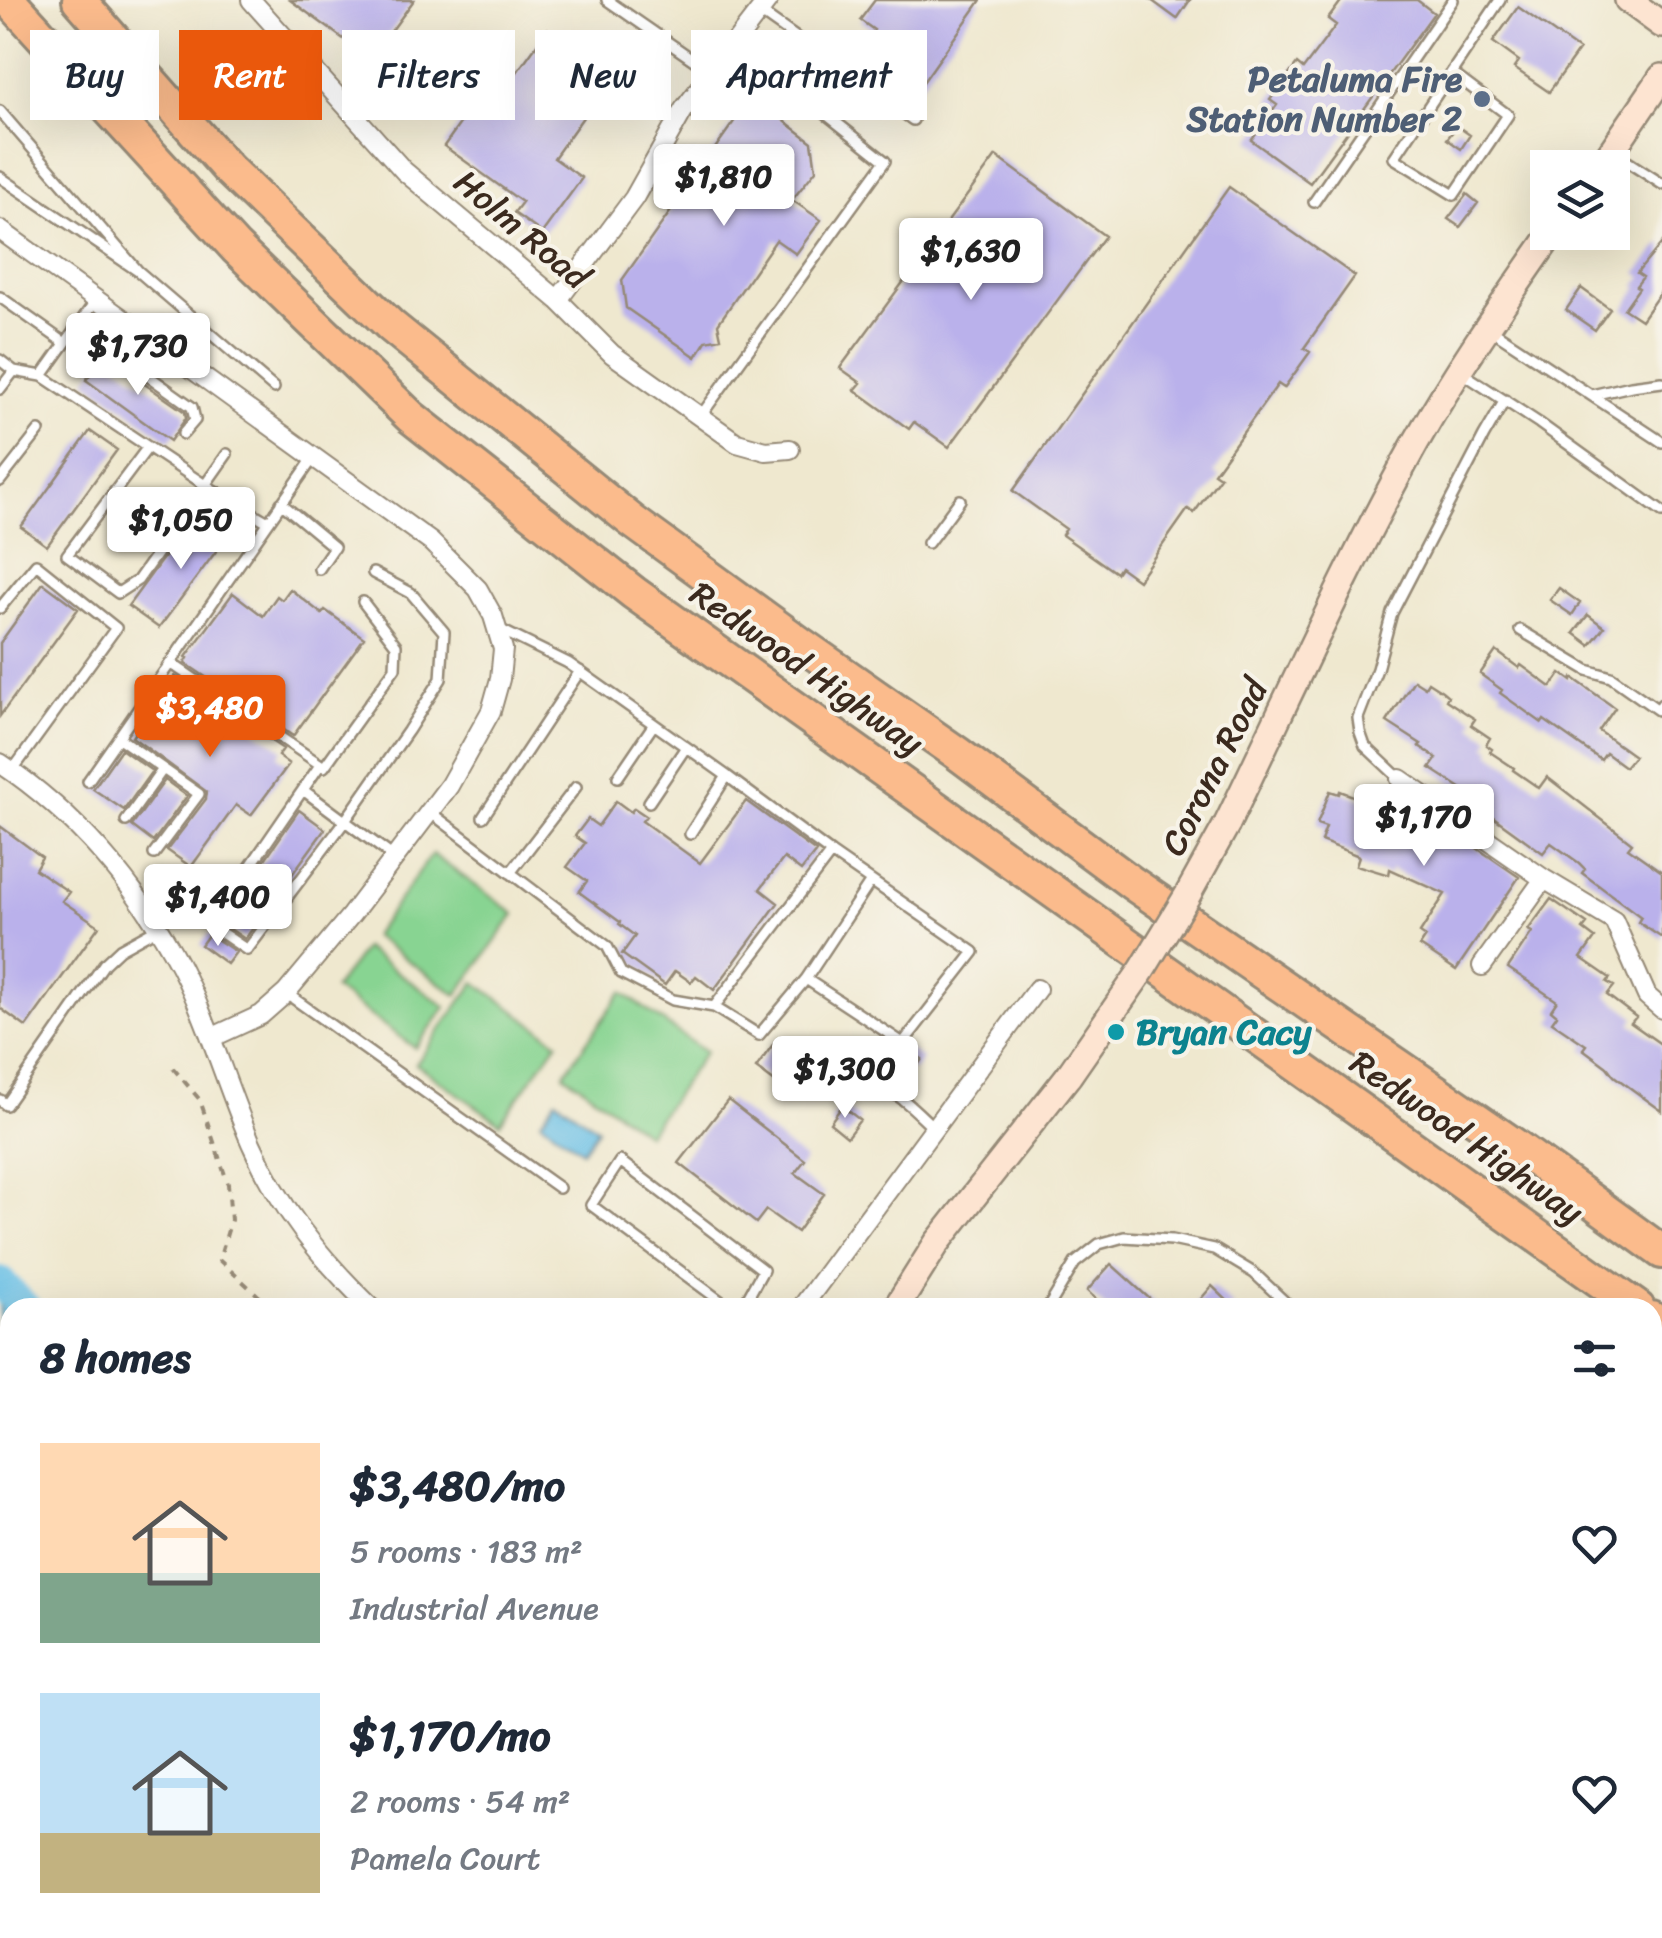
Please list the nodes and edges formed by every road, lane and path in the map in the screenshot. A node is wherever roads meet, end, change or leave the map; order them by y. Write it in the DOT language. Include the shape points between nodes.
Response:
graph roads {
  1 [pos="10,0"];
  2 [pos="79,0"];
  3 [pos="251,0"];
  4 [pos="607,0"];
  5 [pos="1453,0"];
  6 [pos="1500,0"];
  7 [pos="1628,0"];
  8 [pos="764,6"];
  9 [pos="1662,25"];
  10 [pos="746,30"];
  11 [pos="795,30"];
  12 [pos="691,58"];
  13 [pos="1452,73"];
  14 [pos="1662,77"];
  15 [pos="691,99"];
  16 [pos="0,112"];
  17 [pos="833,120"];
  18 [pos="1611,150"];
  19 [pos="1630,170"];
  20 [pos="0,177"];
  21 [pos="1662,184"];
  22 [pos="1314,202"];
  23 [pos="0,230"];
  24 [pos="1541,250"];
  25 [pos="138,271"];
  26 [pos="0,297"];
  27 [pos="96,300"];
  28 [pos="558,300"];
  29 [pos="1486,326"];
  30 [pos="74,330"];
  31 [pos="65,343"];
  32 [pos="0,360"];
  33 [pos="14,370"];
  34 [pos="1458,370"];
  35 [pos="42,376"];
  36 [pos="1662,382"];
  37 [pos="274,388"];
  38 [pos="0,389"];
  39 [pos="1592,395"];
  40 [pos="1505,400"];
  41 [pos="700,417"];
  42 [pos="39,431"];
  43 [pos="183,434"];
  44 [pos="1662,442"];
  45 [pos="148,447"];
  46 [pos="790,448"];
  47 [pos="227,454"];
  48 [pos="314,458"];
  49 [pos="0,481"];
  50 [pos="205,485"];
  51 [pos="960,500"];
  52 [pos="281,504"];
  53 [pos="1662,512"];
  54 [pos="268,522"];
  55 [pos="928,543"];
  56 [pos="319,570"];
  57 [pos="374,573"];
  58 [pos="363,602"];
  59 [pos="0,608"];
  60 [pos="496,628"];
  61 [pos="1520,630"];
  62 [pos="172,664"];
  63 [pos="580,671"];
  64 [pos="1662,704"];
  65 [pos="654,724"];
  66 [pos="120,738"];
  67 [pos="686,747"];
  68 [pos="320,764"];
  69 [pos="6,767"];
  70 [pos="163,769"];
  71 [pos="727,776"];
  72 [pos="618,777"];
  73 [pos="1400,779"];
  74 [pos="88,781"];
  75 [pos="576,787"];
  76 [pos="303,790"];
  77 [pos="649,802"];
  78 [pos="430,812"];
  79 [pos="483,817"];
  80 [pos="126,820"];
  81 [pos="345,821"];
  82 [pos="690,834"];
  83 [pos="831,853"];
  84 [pos="154,854"];
  85 [pos="395,858"];
  86 [pos="510,873"];
  87 [pos="1544,878"];
  88 [pos="871,881"];
  89 [pos="158,928"];
  90 [pos="1482,966"];
  91 [pos="806,979"];
  92 [pos="1037,988"];
  93 [pos="286,993"];
  94 [pos="714,1008"];
  95 [pos="1662,1009"];
  96 [pos="211,1038"];
  97 [pos="174,1068"];
  98 [pos="818,1090"];
  99 [pos="0,1100"];
  100 [pos="934,1128"];
  101 [pos="559,1188"];
  102 [pos="1662,1252"];
  103 [pos="261,1298"];
  104 [pos="362,1298"];
  105 [pos="717,1298"];
  106 [pos="747,1298"];
  107 [pos="808,1298"];
  108 [pos="902,1298"];
  109 [pos="1055,1298"];
  110 [pos="1281,1298"];
  111 [pos="1624,1298"];
  1 -- 111 [label="highway, Redwood Highway" via="236,248 411,417 634,594"];
  2 -- 102 [label="highway, Redwood Highway" via="228,169 339,278 632,521 1132,883"];
  3 -- 28 [label="street, Holm Road" via="404,172"];
  4 -- 12 [label="lane"];
  5 -- 22 [label="lane"];
  6 -- 13 [label="lane"];
  7 -- 9 [label="main road"];
  8 -- 10 [label="street"];
  8 -- 11 [label="lane"];
  13 -- 13 [label="lane" via="1394,158 1454,195 1508,115"];
  14 -- 18 [label="main road"];
  15 -- 28 [label="street" via="634,198"];
  16 -- 25 [label="lane"];
  17 -- 41 [label="lane" via="885,161"];
  19 -- 21 [label="lane"];
  20 -- 25 [label="lane"];
  23 -- 27 [label="street"];
  24 -- 29 [label="main road, Corona Road"];
  25 -- 37 [label="lane"];
  26 -- 31 [label="lane"];
  27 -- 30 [label="lane"];
  27 -- 48 [label="street"];
  28 -- 41 [label="street, Holm Road" via="612,354"];
  29 -- 34 [label="main road, Corona Road"];
  29 -- 39 [label="lane"];
  30 -- 31 [label="lane"];
  30 -- 43 [label="lane" via="192,407 195,420"];
  31 -- 35 [label="lane"];
  32 -- 33 [label="lane"];
  33 -- 35 [label="lane"];
  33 -- 38 [label="lane"];
  34 -- 40 [label="lane"];
  34 -- 108 [label="main road, Corona Road, bridge" via="1380,509 1188,896 1068,1075"];
  35 -- 45 [label="lane"];
  36 -- 39 [label="lane"];
  39 -- 44 [label="lane"];
  40 -- 53 [label="lane"];
  40 -- 73 [label="lane" via="1392,613 1358,718 1365,746"];
  41 -- 46 [label="street, Holm Road" via="737,443 766,451"];
  42 -- 49 [label="lane"];
  45 -- 50 [label="lane"];
  45 -- 50 [label="lane" via="67,554 118,592 138,580"];
  47 -- 50 [label="lane"];
  48 -- 52 [label="lane"];
  48 -- 60 [label="street" via="431,542 478,589"];
  50 -- 54 [label="lane"];
  51 -- 55 [label="lane"];
  52 -- 54 [label="lane"];
  52 -- 56 [label="lane" via="334,547"];
  54 -- 62 [label="lane"];
  57 -- 81 [label="lane" via="411,593 444,632 441,679"];
  58 -- 68 [label="lane" via="396,645 395,668"];
  59 -- 69 [label="lane" via="36,564 116,628"];
  60 -- 63 [label="lane"];
  60 -- 78 [label="street" via="500,680 490,711"];
  61 -- 64 [label="lane" via="1658,710"];
  62 -- 66 [label="lane"];
  62 -- 68 [label="lane"];
  63 -- 65 [label="lane"];
  63 -- 79 [label="lane"];
  65 -- 67 [label="lane"];
  65 -- 72 [label="lane"];
  66 -- 70 [label="lane"];
  66 -- 74 [label="lane"];
  67 -- 71 [label="lane"];
  67 -- 77 [label="lane"];
  68 -- 76 [label="lane"];
  69 -- 89 [label="street" via="108,859"];
  70 -- 80 [label="lane"];
  70 -- 84 [label="lane" via="199,794"];
  71 -- 82 [label="lane"];
  71 -- 83 [label="lane"];
  73 -- 87 [label="street"];
  75 -- 86 [label="lane"];
  76 -- 81 [label="lane"];
  76 -- 81 [label="lane" via="210,925 247,950"];
  78 -- 85 [label="street"];
  78 -- 86 [label="lane"];
  81 -- 85 [label="lane"];
  83 -- 88 [label="lane"];
  83 -- 94 [label="lane"];
  85 -- 93 [label="street"];
  86 -- 94 [label="lane" via="607,946 621,972 674,1000"];
  87 -- 90 [label="street"];
  87 -- 95 [label="street" via="1614,921 1647,996"];
  88 -- 91 [label="lane"];
  88 -- 91 [label="lane" via="974,952 903,1042"];
  89 -- 96 [label="street"];
  89 -- 99 [label="lane" via="104,964 6,1104"];
  91 -- 94 [label="lane" via="760,1035"];
  92 -- 100 [label="street"];
  93 -- 96 [label="street" via="261,1015"];
  93 -- 101 [label="lane"];
  96 -- 104 [label="street" via="252,1144 287,1211"];
  97 -- 103 [label="path" via="200,1100 228,1184 231,1220 220,1260"];
  98 -- 100 [label="lane" via="846,1081 889,1089"];
  100 -- 107 [label="street"];
  105 -- 106 [label="lane" via="591,1205 620,1161 762,1270"];
  109 -- 110 [label="lane" via="1075,1263 1099,1244 1124,1237 1214,1250 1254,1272"];
}
